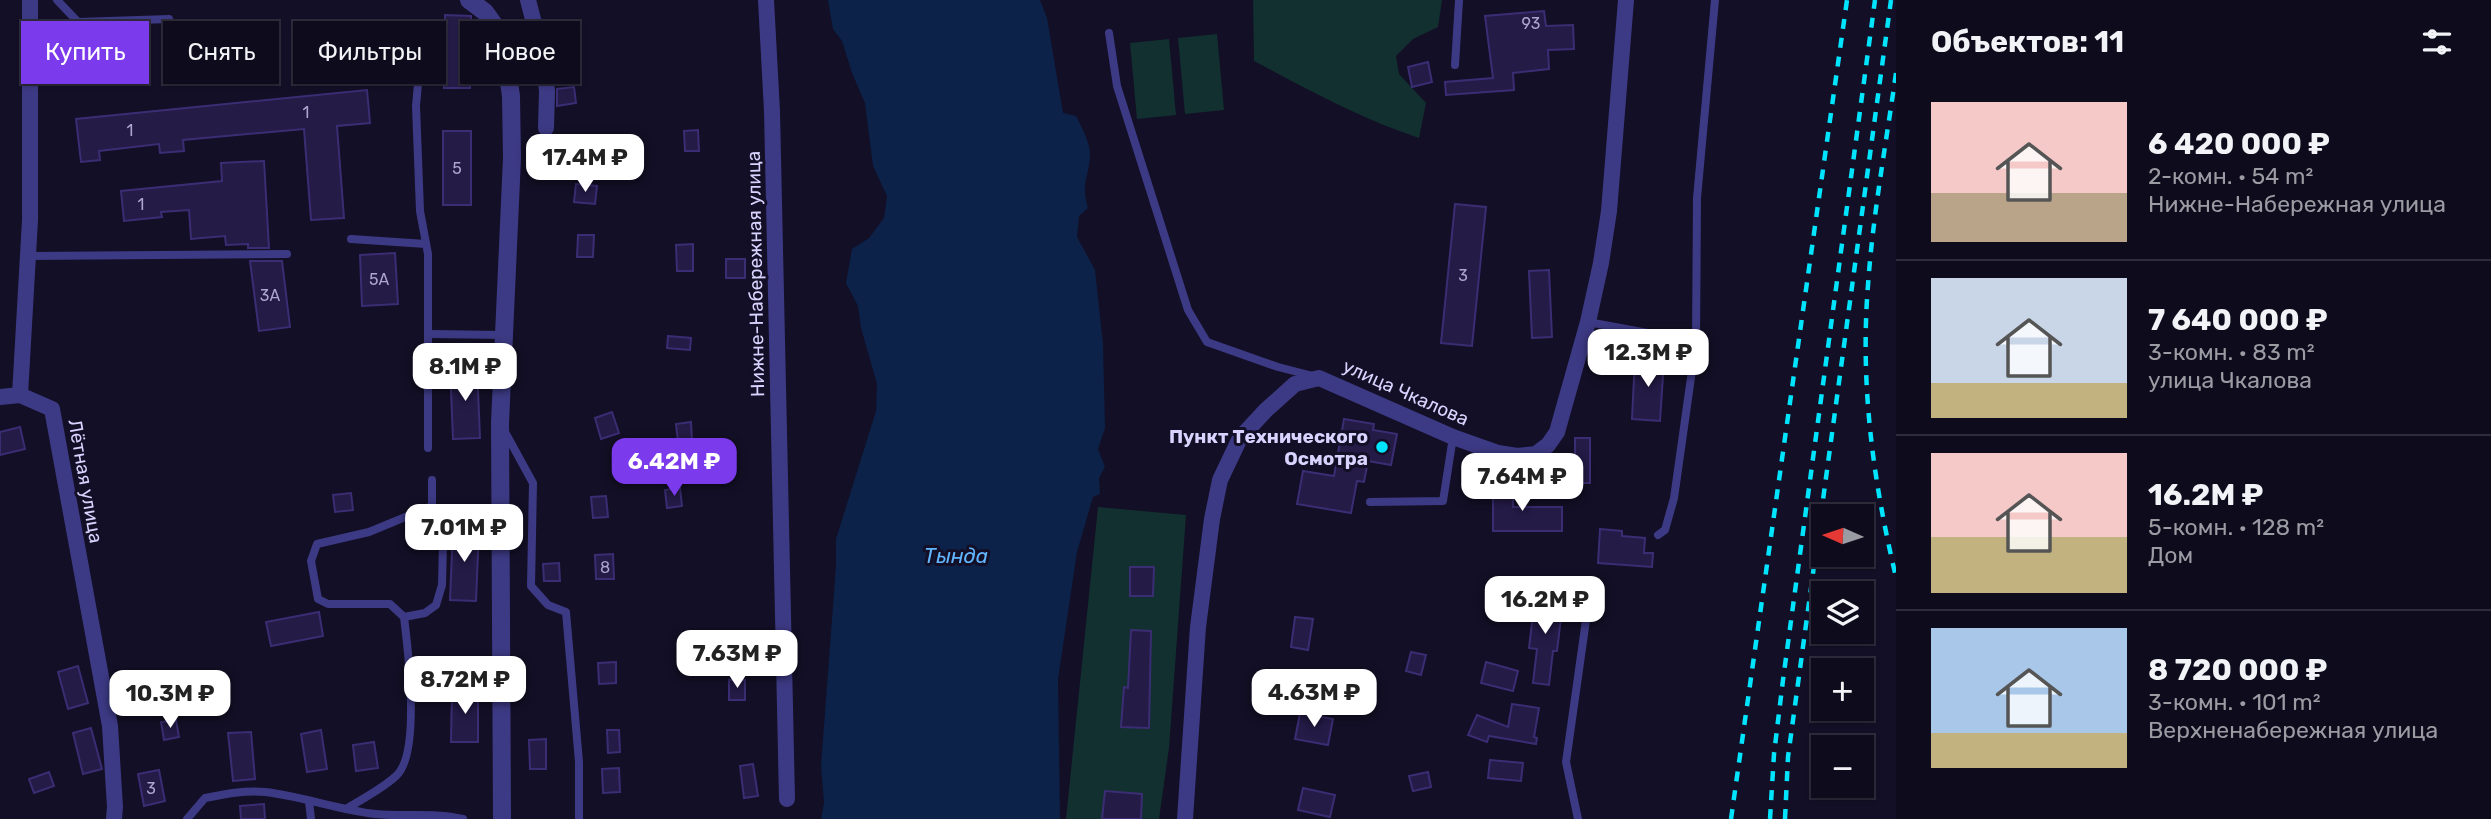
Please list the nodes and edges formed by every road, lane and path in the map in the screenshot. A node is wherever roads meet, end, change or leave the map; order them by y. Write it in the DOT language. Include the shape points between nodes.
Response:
graph roads {
  1 [pos="30,0"];
  2 [pos="57,0"];
  3 [pos="469,0"];
  4 [pos="528,0"];
  5 [pos="766,0"];
  6 [pos="1459,0"];
  7 [pos="1626,0"];
  8 [pos="1715,0"];
  9 [pos="169,19"];
  10 [pos="1109,33"];
  11 [pos="1455,65"];
  12 [pos="418,84"];
  13 [pos="546,128"];
  14 [pos="351,239"];
  15 [pos="426,244"];
  16 [pos="287,254"];
  17 [pos="27,257"];
  18 [pos="1588,322"];
  19 [pos="428,334"];
  20 [pos="504,335"];
  21 [pos="1696,342"];
  22 [pos="1319,378"];
  23 [pos="20,395"];
  24 [pos="0,397"];
  25 [pos="500,423"];
  26 [pos="1453,437"];
  27 [pos="428,448"];
  28 [pos="432,480"];
  29 [pos="1370,502"];
  30 [pos="432,506"];
  31 [pos="1658,535"];
  32 [pos="1588,606"];
  33 [pos="404,617"];
  34 [pos="787,799"];
  35 [pos="309,801"];
  36 [pos="346,809"];
  37 [pos="114,819"];
  38 [pos="187,819"];
  39 [pos="311,819"];
  40 [pos="463,819"];
  41 [pos="502,819"];
  42 [pos="579,819"];
  43 [pos="1185,819"];
  44 [pos="1578,819"];
  1 -- 17 [label="street"];
  2 -- 9 [label="lane" via="78,22"];
  3 -- 20 [label="street" via="498,30 511,96"];
  4 -- 13 [label="street" via="543,58"];
  5 -- 34 [label="street, Нижне-Набережная улица"];
  6 -- 11 [label="lane"];
  7 -- 18 [label="street, улица Чкалова" via="1609,211"];
  8 -- 21 [label="lane" via="1697,198"];
  10 -- 22 [label="lane" via="1117,86 1188,310 1207,342"];
  12 -- 15 [label="lane" via="420,211"];
  14 -- 15 [label="lane"];
  15 -- 19 [label="lane"];
  16 -- 17 [label="lane"];
  17 -- 23 [label="street"];
  18 -- 21 [label="lane"];
  18 -- 26 [label="street, улица Чкалова" via="1563,416 1548,446 1536,454 1517,456"];
  19 -- 20 [label="lane"];
  19 -- 27 [label="lane"];
  20 -- 25 [label="street"];
  21 -- 31 [label="lane" via="1674,498 1665,530"];
  22 -- 26 [label="street, улица Чкалова"];
  22 -- 43 [label="street, улица Чкалова" via="1295,384 1266,410 1240,438 1220,480 1202,585"];
  23 -- 24 [label="street"];
  23 -- 37 [label="street, Лётная улица" via="52,409 110,726"];
  25 -- 41 [label="street"];
  25 -- 42 [label="lane" via="533,483 531,586 548,605 566,612 579,762"];
  26 -- 29 [label="lane" via="1443,501"];
  28 -- 30 [label="lane"];
  30 -- 33 [label="lane" via="443,544 442,585 436,605 425,613"];
  30 -- 33 [label="lane" via="369,532 317,544 311,561 318,599 328,604 390,604"];
  32 -- 44 [label="lane" via="1566,762"];
  33 -- 36 [label="lane" via="412,689 407,756 398,775"];
  35 -- 36 [label="lane"];
  35 -- 38 [label="lane" via="263,792 223,794 205,798"];
  35 -- 39 [label="lane"];
  36 -- 40 [label="lane"];
}
